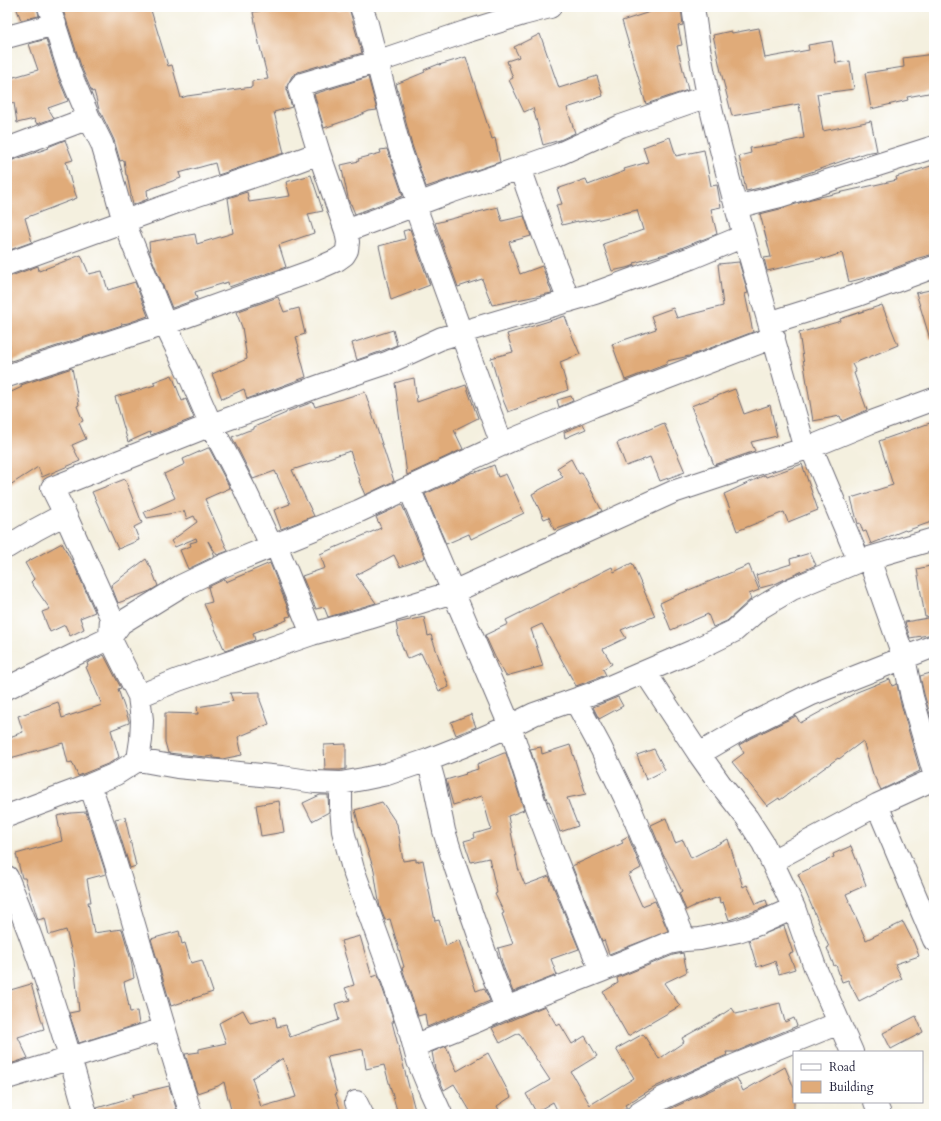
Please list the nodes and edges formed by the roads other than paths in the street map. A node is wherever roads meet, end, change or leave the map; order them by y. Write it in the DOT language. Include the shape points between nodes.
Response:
graph roads {
  1 [pos="361,7"];
  2 [pos="550,7"];
  3 [pos="693,7"];
  4 [pos="52,16"];
  5 [pos="7,37"];
  6 [pos="376,62"];
  7 [pos="708,96"];
  8 [pos="89,118"];
  9 [pos="934,147"];
  10 [pos="7,149"];
  11 [pos="319,153"];
  12 [pos="520,168"];
  13 [pos="417,205"];
  14 [pos="736,207"];
  15 [pos="124,222"];
  16 [pos="346,231"];
  17 [pos="744,236"];
  18 [pos="7,264"];
  19 [pos="934,268"];
  20 [pos="570,301"];
  21 [pos="165,324"];
  22 [pos="771,330"];
  23 [pos="460,332"];
  24 [pos="7,376"];
  25 [pos="934,399"];
  26 [pos="211,425"];
  27 [pos="502,445"];
  28 [pos="808,448"];
  29 [pos="409,488"];
  30 [pos="65,514"];
  31 [pos="934,539"];
  32 [pos="274,546"];
  33 [pos="7,548"];
  34 [pos="864,560"];
  35 [pos="453,592"];
  36 [pos="312,634"];
  37 [pos="110,638"];
  38 [pos="934,646"];
  39 [pos="904,658"];
  40 [pos="645,672"];
  41 [pos="7,688"];
  42 [pos="139,696"];
  43 [pos="575,700"];
  44 [pos="510,726"];
  45 [pos="699,754"];
  46 [pos="138,760"];
  47 [pos="428,760"];
  48 [pos="934,772"];
  49 [pos="934,780"];
  50 [pos="341,783"];
  51 [pos="90,784"];
  52 [pos="877,805"];
  53 [pos="7,816"];
  54 [pos="772,861"];
  55 [pos="7,877"];
  56 [pos="794,908"];
  57 [pos="685,940"];
  58 [pos="934,940"];
  59 [pos="601,972"];
  60 [pos="506,1008"];
  61 [pos="839,1023"];
  62 [pos="164,1029"];
  63 [pos="414,1046"];
  64 [pos="852,1051"];
  65 [pos="71,1059"];
  66 [pos="7,1078"];
  67 [pos="875,1103"];
  68 [pos="86,1114"];
  69 [pos="191,1114"];
  70 [pos="441,1114"];
  71 [pos="638,1114"];
  72 [pos="880,1114"];
  1 -- 6 [label="street"];
  2 -- 6 [label="street"];
  3 -- 7 [label="street"];
  4 -- 5 [label="street"];
  4 -- 8 [label="street" via="70,73"];
  6 -- 11 [label="street" via="302,84 300,88"];
  6 -- 13 [label="street"];
  7 -- 12 [label="street" via="621,126 557,155"];
  7 -- 14 [label="street"];
  8 -- 10 [label="street"];
  8 -- 15 [label="street" via="102,144"];
  9 -- 14 [label="street" via="780,196"];
  11 -- 15 [label="street"];
  11 -- 16 [label="street"];
  12 -- 13 [label="street"];
  12 -- 20 [label="street"];
  13 -- 16 [label="street"];
  13 -- 23 [label="street"];
  14 -- 17 [label="street"];
  15 -- 18 [label="street"];
  15 -- 21 [label="street"];
  16 -- 21 [label="street" via="347,250 337,260"];
  17 -- 20 [label="street" via="691,258"];
  17 -- 22 [label="street"];
  19 -- 22 [label="street"];
  20 -- 23 [label="street"];
  21 -- 24 [label="street"];
  21 -- 26 [label="street"];
  22 -- 27 [label="street"];
  22 -- 28 [label="street"];
  23 -- 26 [label="street" via="387,363"];
  23 -- 27 [label="street"];
  25 -- 28 [label="street"];
  26 -- 30 [label="street" via="52,488"];
  26 -- 32 [label="street"];
  27 -- 29 [label="street"];
  28 -- 34 [label="street"];
  28 -- 35 [label="street" via="673,492"];
  29 -- 32 [label="street"];
  29 -- 35 [label="street"];
  30 -- 33 [label="street"];
  30 -- 37 [label="street" via="111,617"];
  31 -- 34 [label="street"];
  32 -- 36 [label="street"];
  32 -- 37 [label="street" via="181,586 121,623"];
  34 -- 39 [label="street"];
  34 -- 40 [label="street" via="792,589 760,608 734,631"];
  35 -- 36 [label="street"];
  35 -- 44 [label="street"];
  36 -- 42 [label="street"];
  37 -- 41 [label="street"];
  37 -- 42 [label="street"];
  38 -- 39 [label="street"];
  39 -- 45 [label="street" via="812,694 745,727"];
  39 -- 48 [label="street" via="912,697"];
  40 -- 43 [label="street"];
  40 -- 45 [label="street"];
  42 -- 46 [label="street" via="142,720"];
  43 -- 44 [label="street" via="534,714"];
  43 -- 57 [label="street" via="630,808"];
  44 -- 47 [label="street"];
  44 -- 59 [label="street" via="535,804"];
  45 -- 54 [label="street" via="747,818"];
  46 -- 50 [label="street" via="177,767"];
  46 -- 51 [label="street" via="116,774"];
  47 -- 50 [label="street" via="387,774"];
  47 -- 60 [label="street" via="444,831"];
  49 -- 52 [label="street"];
  50 -- 63 [label="street" via="343,831 353,869"];
  51 -- 53 [label="street"];
  51 -- 62 [label="street"];
  52 -- 54 [label="street"];
  52 -- 58 [label="street"];
  54 -- 56 [label="street"];
  55 -- 65 [label="street" via="43,970"];
  56 -- 57 [label="street" via="738,931"];
  56 -- 61 [label="street" via="816,970"];
  57 -- 59 [label="street" via="669,943"];
  59 -- 60 [label="street"];
  60 -- 63 [label="street"];
  61 -- 64 [label="street"];
  61 -- 71 [label="street" via="702,1080 663,1098"];
  62 -- 65 [label="street"];
  62 -- 69 [label="street"];
  63 -- 70 [label="street"];
  65 -- 66 [label="street"];
  65 -- 68 [label="street"];
  67 -- 72 [label="street"];
}
